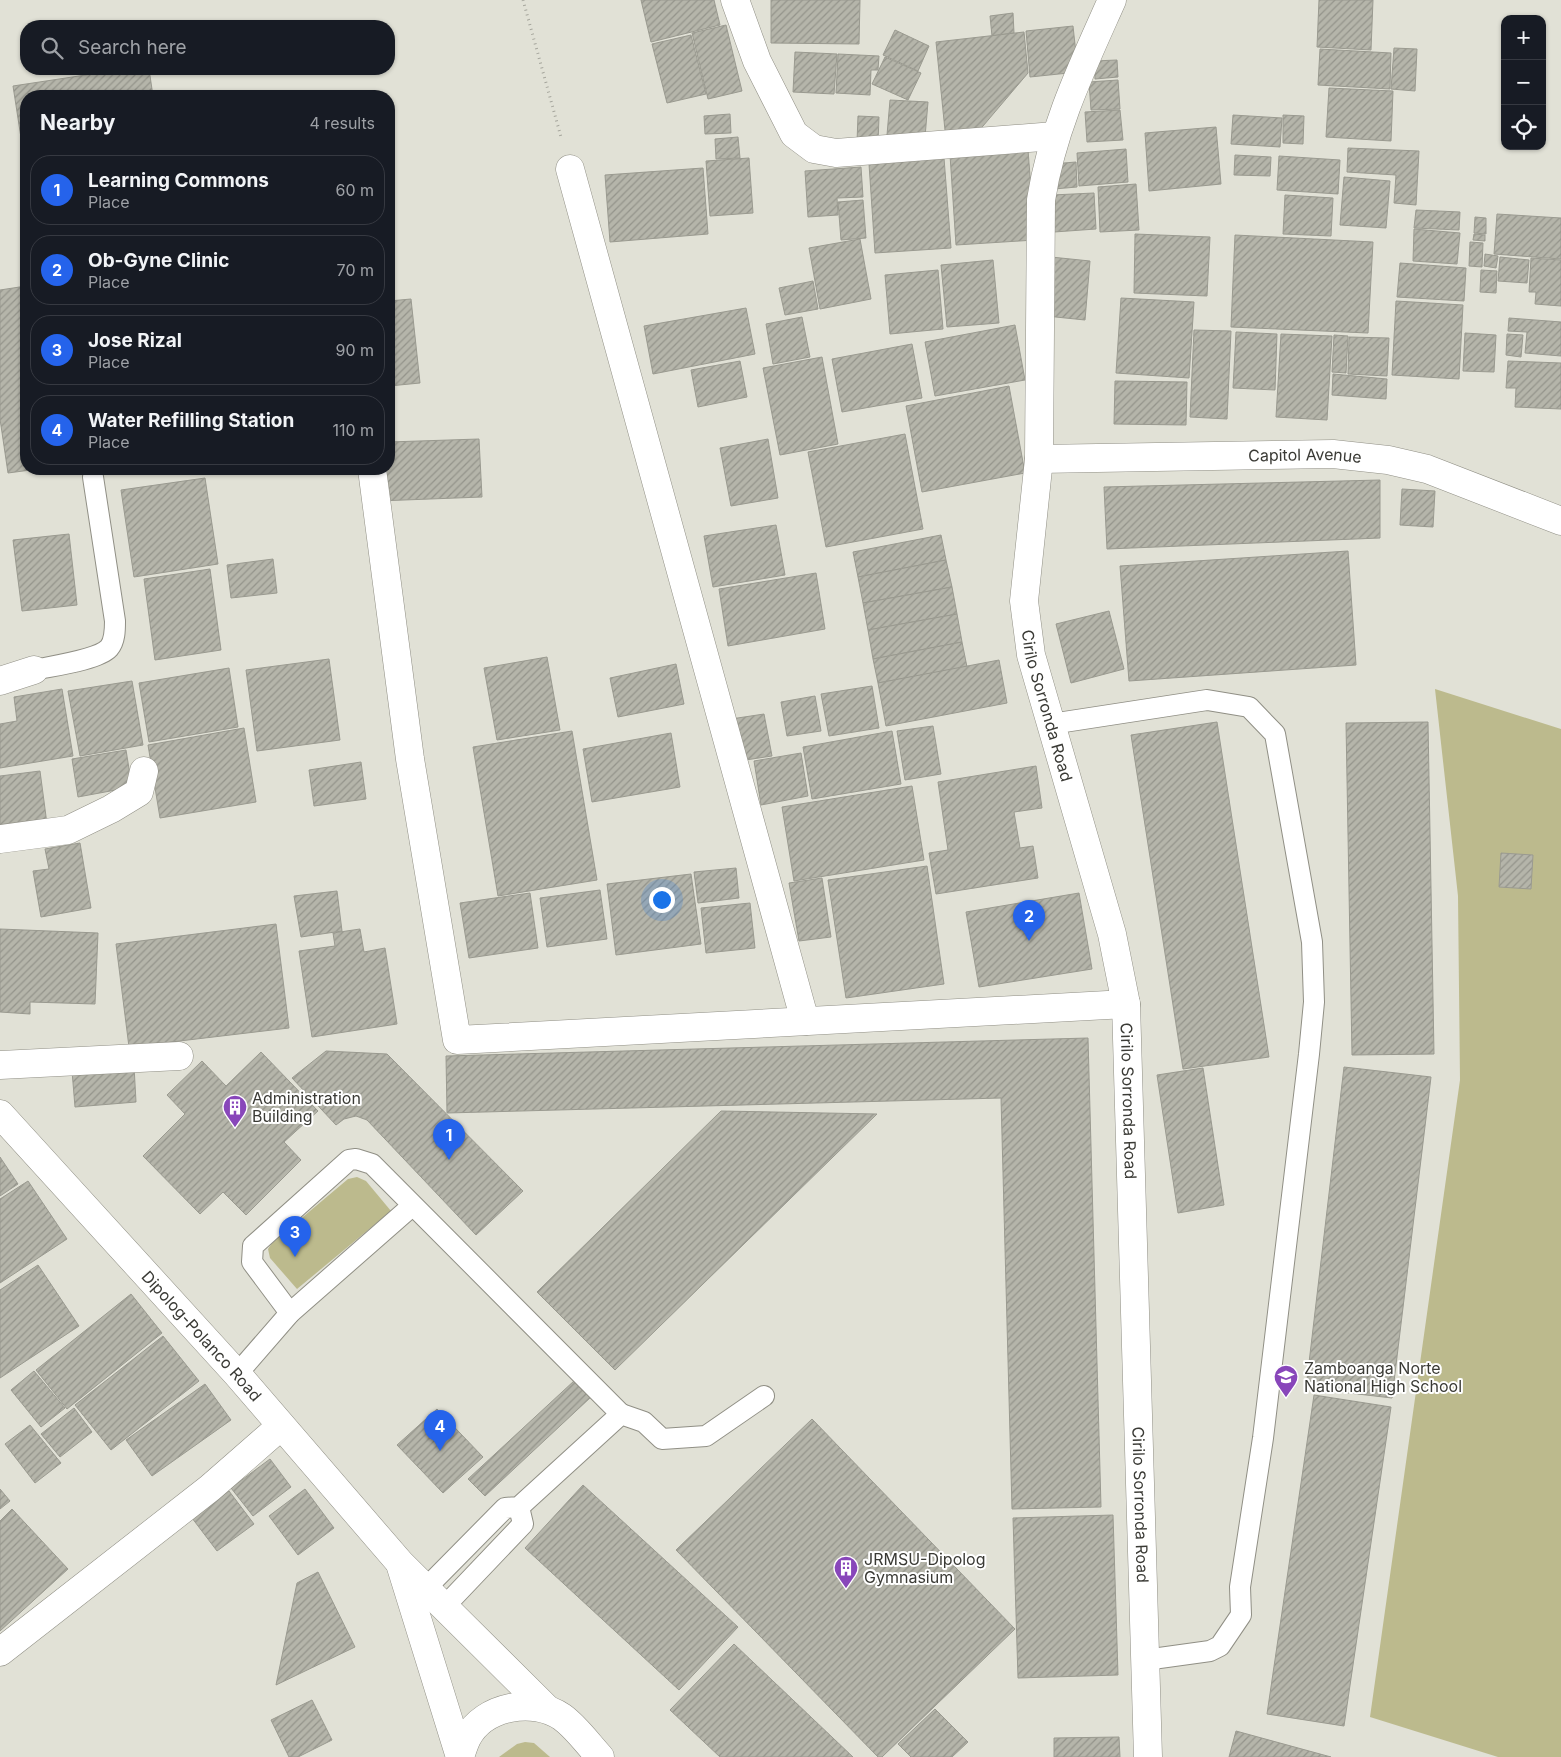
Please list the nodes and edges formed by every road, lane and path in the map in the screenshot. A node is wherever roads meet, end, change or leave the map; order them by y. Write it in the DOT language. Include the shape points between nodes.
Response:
graph roads {
  1 [pos="524,0"];
  2 [pos="736,0"];
  3 [pos="1112,0"];
  4 [pos="1055,136"];
  5 [pos="570,169"];
  6 [pos="1039,459"];
  7 [pos="373,475"];
  8 [pos="93,476"];
  9 [pos="1561,521"];
  10 [pos="34,670"];
  11 [pos="0,681"];
  12 [pos="1051,724"];
  13 [pos="144,771"];
  14 [pos="0,838"];
  15 [pos="1126,1004"];
  16 [pos="805,1021"];
  17 [pos="179,1056"];
  18 [pos="0,1065"];
  19 [pos="0,1114"];
  20 [pos="412,1206"];
  21 [pos="290,1312"];
  22 [pos="237,1374"];
  23 [pos="764,1396"];
  24 [pos="621,1414"];
  25 [pos="281,1426"];
  26 [pos="400,1563"];
  27 [pos="435,1598"];
  28 [pos="0,1652"];
  29 [pos="1145,1660"];
  30 [pos="546,1708"];
  31 [pos="460,1757"];
  32 [pos="600,1757"];
  33 [pos="1148,1757"];
  1 -- 5 [label="path"];
  2 -- 4 [label="main road" via="757,61 794,134 814,149 836,153"];
  3 -- 4 [label="main road, Cirilo Sorronda Road"];
  4 -- 6 [label="main road, Cirilo Sorronda Road" via="1041,200"];
  5 -- 16 [label="main road"];
  6 -- 9 [label="main road, Capitol Avenue" via="1333,454 1388,460 1427,469"];
  6 -- 12 [label="main road, Cirilo Sorronda Road" via="1024,601 1031,655"];
  7 -- 16 [label="main road" via="410,759 457,1040"];
  8 -- 10 [label="lane" via="115,621 114,635 110,647 99,655"];
  10 -- 11 [label="main road"];
  12 -- 15 [label="main road, Cirilo Sorronda Road" via="1112,934"];
  12 -- 29 [label="lane" via="1207,700 1249,707 1275,734 1312,942 1314,1002 1309,1054 1263,1438 1240,1587 1240,1615 1220,1646 1210,1651"];
  13 -- 14 [label="main road" via="139,792 111,810 68,830"];
  15 -- 16 [label="main road"];
  15 -- 29 [label="main road, Cirilo Sorronda Road"];
  17 -- 18 [label="main road"];
  19 -- 22 [label="main road, Dipolog-Polanco Road"];
  20 -- 21 [label="lane"];
  20 -- 21 [label="lane" via="372,1164 349,1160 252,1246 252,1262"];
  20 -- 24 [label="lane"];
  21 -- 22 [label="lane"];
  22 -- 25 [label="main road, Dipolog-Polanco Road"];
  23 -- 24 [label="lane" via="706,1436 662,1438 644,1422"];
  24 -- 27 [label="lane" via="519,1507 523,1524"];
  25 -- 26 [label="main road, Dipolog-Polanco Road"];
  25 -- 28 [label="main road" via="223,1478"];
  26 -- 27 [label="main road, Dipolog-Polanco Road"];
  26 -- 31 [label="main road"];
  27 -- 30 [label="main road, Dipolog-Polanco Road"];
  29 -- 33 [label="main road, Cirilo Sorronda Road"];
  30 -- 31 [label="main road" via="523,1705 503,1710 480,1723 467,1737"];
  30 -- 32 [label="main road" via="564,1718"];
}
